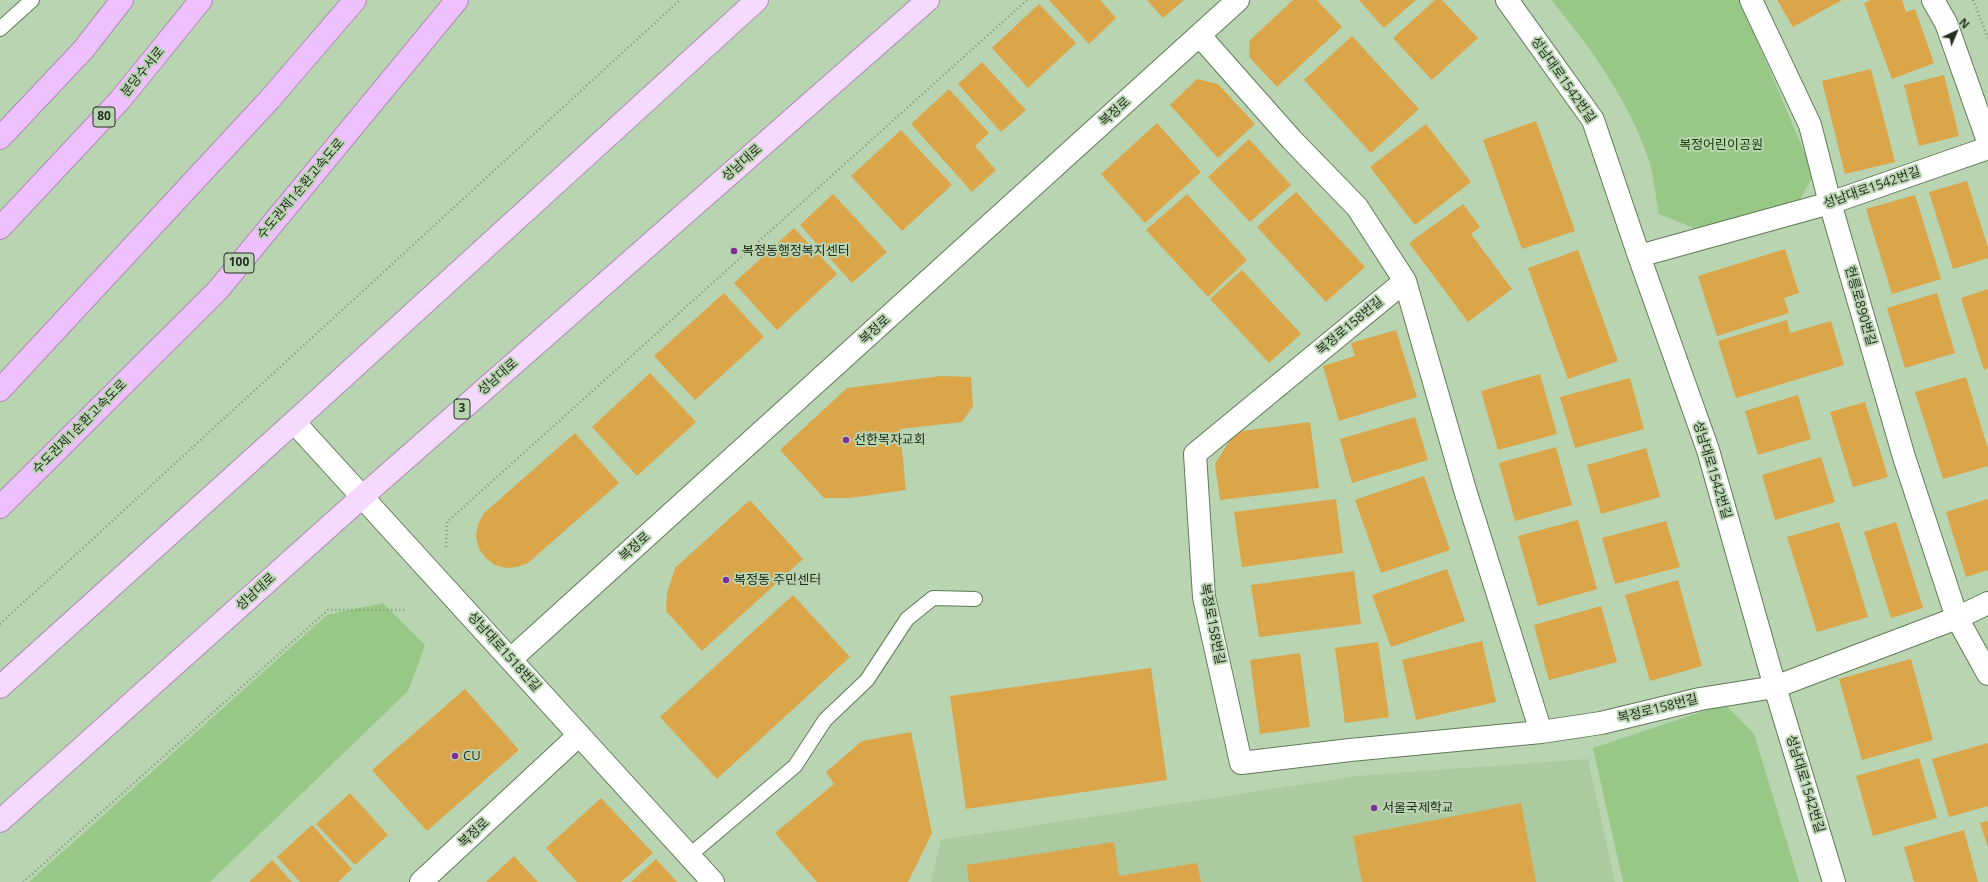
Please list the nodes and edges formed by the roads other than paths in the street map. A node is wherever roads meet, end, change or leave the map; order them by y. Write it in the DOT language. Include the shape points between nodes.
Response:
graph roads {
  1 [pos="32,0"];
  2 [pos="122,0"];
  3 [pos="201,0"];
  4 [pos="354,0"];
  5 [pos="457,0"];
  6 [pos="757,0"];
  7 [pos="928,0"];
  8 [pos="1238,0"];
  9 [pos="1507,0"];
  10 [pos="1751,0"];
  11 [pos="1933,0"];
  12 [pos="0,29"];
  13 [pos="1200,36"];
  14 [pos="0,138"];
  15 [pos="1988,141"];
  16 [pos="1988,148"];
  17 [pos="1830,203"];
  18 [pos="0,228"];
  19 [pos="1639,256"];
  20 [pos="1405,281"];
  21 [pos="0,390"];
  22 [pos="294,422"];
  23 [pos="362,497"];
  24 [pos="0,507"];
  25 [pos="975,599"];
  26 [pos="1988,603"];
  27 [pos="1957,618"];
  28 [pos="511,659"];
  29 [pos="1988,674"];
  30 [pos="0,687"];
  31 [pos="1775,687"];
  32 [pos="1541,732"];
  33 [pos="579,735"];
  34 [pos="0,821"];
  35 [pos="690,855"];
  36 [pos="421,882"];
  37 [pos="714,882"];
  38 [pos="1834,882"];
  1 -- 12 [label="lane"];
  2 -- 14 [label="highway" via="83,50"];
  3 -- 18 [label="highway, 분당수서로 / 80" via="120,100"];
  4 -- 21 [label="highway" via="270,99"];
  5 -- 24 [label="highway, 수도권제1순환고속도로 / 100" via="218,290"];
  6 -- 22 [label="main road"];
  7 -- 23 [label="main road, 성남대로 / 3"];
  8 -- 13 [label="street, 복정로"];
  9 -- 19 [label="street, 성남대로1542번길" via="1593,120"];
  10 -- 17 [label="street, 헌릉로890번길" via="1810,125"];
  11 -- 15 [label="street" via="1946,23"];
  13 -- 20 [label="street" via="1292,140 1357,207"];
  13 -- 28 [label="street, 복정로"];
  16 -- 17 [label="street, 성남대로1542번길"];
  17 -- 19 [label="street, 성남대로1542번길"];
  17 -- 27 [label="street, 헌릉로890번길" via="1904,457"];
  19 -- 31 [label="street, 성남대로1542번길" via="1708,450"];
  20 -- 32 [label="street" via="1465,490"];
  20 -- 32 [label="street, 복정로158번길" via="1195,454 1204,597 1241,763"];
  22 -- 23 [label="street, 성남대로1518번길"];
  22 -- 30 [label="main road"];
  23 -- 28 [label="street, 성남대로1518번길"];
  23 -- 34 [label="main road, 성남대로 / 3"];
  25 -- 35 [label="lane" via="933,598 907,619 867,680 825,720 794,766"];
  26 -- 27 [label="street"];
  27 -- 29 [label="street"];
  27 -- 31 [label="street"];
  28 -- 33 [label="street, 성남대로1518번길"];
  31 -- 32 [label="street, 복정로158번길" via="1700,699 1601,723"];
  31 -- 38 [label="street, 성남대로1542번길"];
  33 -- 35 [label="street, 성남대로1518번길"];
  33 -- 36 [label="street, 복정로"];
  35 -- 37 [label="street, 성남대로1518번길"];
}
